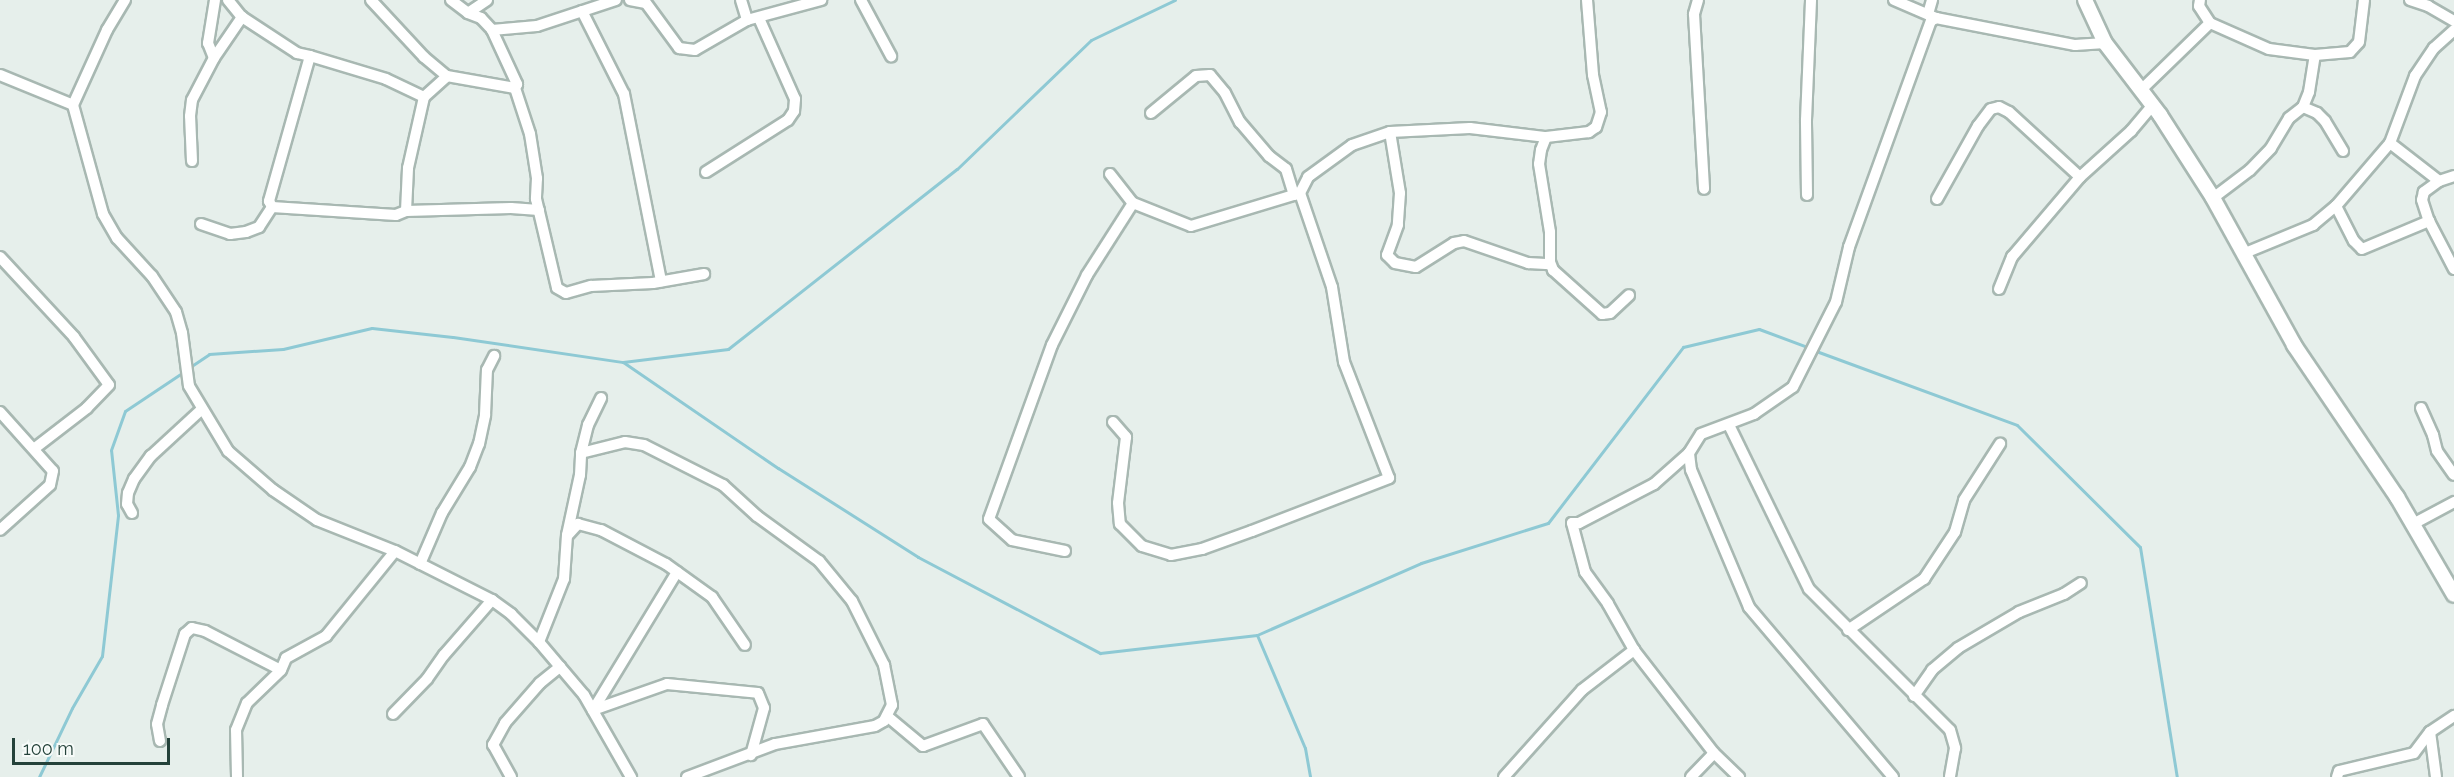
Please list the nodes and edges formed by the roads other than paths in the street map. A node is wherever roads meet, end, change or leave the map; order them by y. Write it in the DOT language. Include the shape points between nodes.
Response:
graph roads {
  1 [pos="125,0"];
  2 [pos="215,0"];
  3 [pos="228,0"];
  4 [pos="371,0"];
  5 [pos="451,0"];
  6 [pos="487,0"];
  7 [pos="616,0"];
  8 [pos="630,0"];
  9 [pos="741,0"];
  10 [pos="821,0"];
  11 [pos="861,0"];
  12 [pos="1587,0"];
  13 [pos="1698,0"];
  14 [pos="1811,0"];
  15 [pos="1894,0"];
  16 [pos="1932,0"];
  17 [pos="2085,0"];
  18 [pos="2200,0"];
  19 [pos="2364,0"];
  20 [pos="2410,0"];
  21 [pos="582,10"];
  22 [pos="468,14"];
  23 [pos="1932,16"];
  24 [pos="242,17"];
  25 [pos="759,18"];
  26 [pos="747,20"];
  27 [pos="2454,21"];
  28 [pos="2210,23"];
  29 [pos="492,30"];
  30 [pos="2454,30"];
  31 [pos="2105,43"];
  32 [pos="310,56"];
  33 [pos="891,56"];
  34 [pos="2315,56"];
  35 [pos="214,58"];
  36 [pos="0,75"];
  37 [pos="447,76"];
  38 [pos="515,88"];
  39 [pos="2141,90"];
  40 [pos="424,96"];
  41 [pos="73,105"];
  42 [pos="2153,105"];
  43 [pos="2303,107"];
  44 [pos="1151,113"];
  45 [pos="1390,132"];
  46 [pos="1546,137"];
  47 [pos="2390,142"];
  48 [pos="2343,151"];
  49 [pos="192,161"];
  50 [pos="706,172"];
  51 [pos="1110,174"];
  52 [pos="2454,176"];
  53 [pos="2080,177"];
  54 [pos="2439,182"];
  55 [pos="1704,189"];
  56 [pos="1297,194"];
  57 [pos="1807,195"];
  58 [pos="2213,198"];
  59 [pos="1937,199"];
  60 [pos="1133,203"];
  61 [pos="2336,206"];
  62 [pos="272,207"];
  63 [pos="539,210"];
  64 [pos="406,211"];
  65 [pos="2429,221"];
  66 [pos="201,224"];
  67 [pos="2245,253"];
  68 [pos="0,257"];
  69 [pos="1550,264"];
  70 [pos="2454,269"];
  71 [pos="704,274"];
  72 [pos="661,281"];
  73 [pos="2000,289"];
  74 [pos="1629,295"];
  75 [pos="494,356"];
  76 [pos="601,398"];
  77 [pos="2421,408"];
  78 [pos="202,409"];
  79 [pos="0,412"];
  80 [pos="1113,422"];
  81 [pos="1729,425"];
  82 [pos="2000,444"];
  83 [pos="35,448"];
  84 [pos="581,453"];
  85 [pos="1689,453"];
  86 [pos="2454,475"];
  87 [pos="2454,502"];
  88 [pos="132,513"];
  89 [pos="2413,524"];
  90 [pos="0,530"];
  91 [pos="567,535"];
  92 [pos="395,551"];
  93 [pos="1065,552"];
  94 [pos="420,564"];
  95 [pos="678,572"];
  96 [pos="2080,584"];
  97 [pos="2454,595"];
  98 [pos="492,600"];
  99 [pos="1848,630"];
  100 [pos="539,642"];
  101 [pos="745,645"];
  102 [pos="1634,650"];
  103 [pos="560,667"];
  104 [pos="281,670"];
  105 [pos="1914,696"];
  106 [pos="592,710"];
  107 [pos="393,714"];
  108 [pos="887,716"];
  109 [pos="2454,716"];
  110 [pos="2430,732"];
  111 [pos="160,741"];
  112 [pos="1714,753"];
  113 [pos="751,755"];
  114 [pos="237,777"];
  115 [pos="511,777"];
  116 [pos="631,777"];
  117 [pos="687,777"];
  118 [pos="1019,777"];
  119 [pos="1504,777"];
  120 [pos="1691,777"];
  121 [pos="1739,777"];
  122 [pos="1893,777"];
  123 [pos="1950,777"];
  124 [pos="2337,777"];
  125 [pos="2436,777"];
  1 -- 41 [label="street"];
  2 -- 35 [label="street" via="208,43"];
  3 -- 24 [label="street"];
  4 -- 37 [label="street"];
  5 -- 22 [label="street"];
  6 -- 22 [label="street"];
  7 -- 21 [label="street"];
  8 -- 26 [label="street" via="646,3 680,48 695,50"];
  9 -- 26 [label="street"];
  10 -- 25 [label="street"];
  11 -- 33 [label="street"];
  12 -- 46 [label="street" via="1598,121 1589,132"];
  13 -- 55 [label="street" via="1694,14"];
  14 -- 57 [label="street"];
  15 -- 23 [label="street"];
  16 -- 23 [label="street"];
  17 -- 31 [label="street"];
  18 -- 28 [label="street" via="2199,6"];
  19 -- 34 [label="street" via="2355,48"];
  20 -- 27 [label="street"];
  21 -- 29 [label="street" via="537,26"];
  21 -- 72 [label="street" via="624,94"];
  22 -- 29 [label="street" via="481,18"];
  23 -- 31 [label="street" via="2075,45"];
  23 -- 81 [label="street" via="1849,247 1836,302 1793,387 1754,414"];
  24 -- 32 [label="street" via="297,53"];
  24 -- 35 [label="street"];
  25 -- 26 [label="street"];
  25 -- 50 [label="street" via="795,99 794,111 788,120"];
  28 -- 34 [label="street" via="2269,50"];
  28 -- 39 [label="street"];
  29 -- 38 [label="street" via="517,84"];
  30 -- 47 [label="street" via="2434,48 2415,76"];
  31 -- 39 [label="street"];
  32 -- 40 [label="street" via="386,79"];
  32 -- 62 [label="street" via="269,201"];
  34 -- 43 [label="street"];
  35 -- 49 [label="street" via="192,100"];
  36 -- 41 [label="street"];
  37 -- 38 [label="street"];
  37 -- 40 [label="street"];
  38 -- 63 [label="street" via="530,134"];
  39 -- 42 [label="street"];
  40 -- 64 [label="street" via="408,168"];
  41 -- 78 [label="street" via="103,214 117,238 153,276 176,312 189,386"];
  42 -- 53 [label="street" via="2131,131"];
  42 -- 58 [label="street"];
  43 -- 48 [label="street" via="2325,121"];
  43 -- 58 [label="street" via="2289,118 2271,148 2250,170"];
  44 -- 56 [label="street" via="1196,76 1210,75 1240,122 1269,156 1286,169"];
  45 -- 46 [label="street" via="1470,128"];
  45 -- 56 [label="street" via="1352,145 1308,177"];
  45 -- 69 [label="street" via="1400,193 1398,225 1387,255 1395,263 1416,267 1454,243 1464,241 1528,263"];
  46 -- 69 [label="street" via="1539,164 1550,232"];
  47 -- 54 [label="street"];
  47 -- 61 [label="street"];
  51 -- 60 [label="street"];
  52 -- 54 [label="street"];
  53 -- 59 [label="street" via="1999,107 1991,109 1978,126"];
  53 -- 73 [label="street" via="2012,257"];
  54 -- 65 [label="street" via="2424,192 2422,200"];
  56 -- 60 [label="street" via="1191,226"];
  56 -- 80 [label="street" via="1332,287 1344,362 1389,478 1202,549 1170,555 1142,546 1120,524 1118,503 1126,437"];
  58 -- 67 [label="street"];
  60 -- 93 [label="street" via="1087,275 1052,345 989,519 1012,540"];
  61 -- 65 [label="street" via="2354,242 2362,249"];
  61 -- 67 [label="street" via="2313,225"];
  62 -- 64 [label="street" via="396,215"];
  62 -- 66 [label="street" via="258,227 246,232 230,234"];
  63 -- 64 [label="street"];
  63 -- 72 [label="street" via="557,288 561,291"];
  65 -- 70 [label="street"];
  67 -- 89 [label="street" via="2294,345"];
  68 -- 83 [label="street" via="74,337 109,385 87,408"];
  69 -- 74 [label="street" via="1602,314 1610,313"];
  71 -- 72 [label="street"];
  75 -- 94 [label="street" via="487,370 479,444"];
  76 -- 84 [label="street"];
  77 -- 86 [label="street" via="2436,451"];
  78 -- 88 [label="street" via="152,456 134,479 127,504"];
  78 -- 92 [label="street" via="228,451 273,490 317,520"];
  79 -- 83 [label="street"];
  81 -- 85 [label="street" via="1701,434"];
  81 -- 99 [label="street" via="1809,589"];
  82 -- 99 [label="street" via="1964,500 1955,532 1924,579"];
  83 -- 90 [label="street" via="54,471 50,485"];
  84 -- 91 [label="street"];
  84 -- 108 [label="street" via="625,442 644,444 723,485 757,516 819,561 852,601 884,665 892,705"];
  85 -- 102 [label="street" via="1654,484 1579,523 1572,523 1584,572"];
  85 -- 122 [label="street" via="1691,470 1749,607"];
  87 -- 89 [label="street"];
  89 -- 97 [label="street"];
  91 -- 95 [label="street" via="579,524 601,530"];
  91 -- 100 [label="street" via="564,579"];
  92 -- 94 [label="street"];
  92 -- 104 [label="street" via="326,636 286,658"];
  94 -- 98 [label="street"];
  95 -- 101 [label="street" via="712,597"];
  95 -- 106 [label="street"];
  96 -- 105 [label="street" via="2019,612 1958,648 1932,670"];
  98 -- 100 [label="street"];
  98 -- 107 [label="street"];
  99 -- 105 [label="street"];
  100 -- 103 [label="street"];
  102 -- 112 [label="street"];
  102 -- 119 [label="street" via="1582,690"];
  103 -- 106 [label="street"];
  103 -- 115 [label="street" via="512,715 493,745"];
  104 -- 111 [label="street" via="192,628 181,644 162,705 157,724"];
  104 -- 114 [label="street" via="243,712 236,730"];
  105 -- 123 [label="street" via="1950,730 1955,748"];
  106 -- 113 [label="street" via="667,684 758,693 764,708"];
  106 -- 116 [label="street"];
  108 -- 113 [label="street" via="875,726 775,744"];
  108 -- 118 [label="street" via="923,746 983,724"];
  109 -- 110 [label="street"];
  110 -- 124 [label="street" via="2414,753 2339,771"];
  110 -- 125 [label="street"];
  112 -- 120 [label="street"];
  112 -- 121 [label="street"];
  113 -- 117 [label="street"];
}
